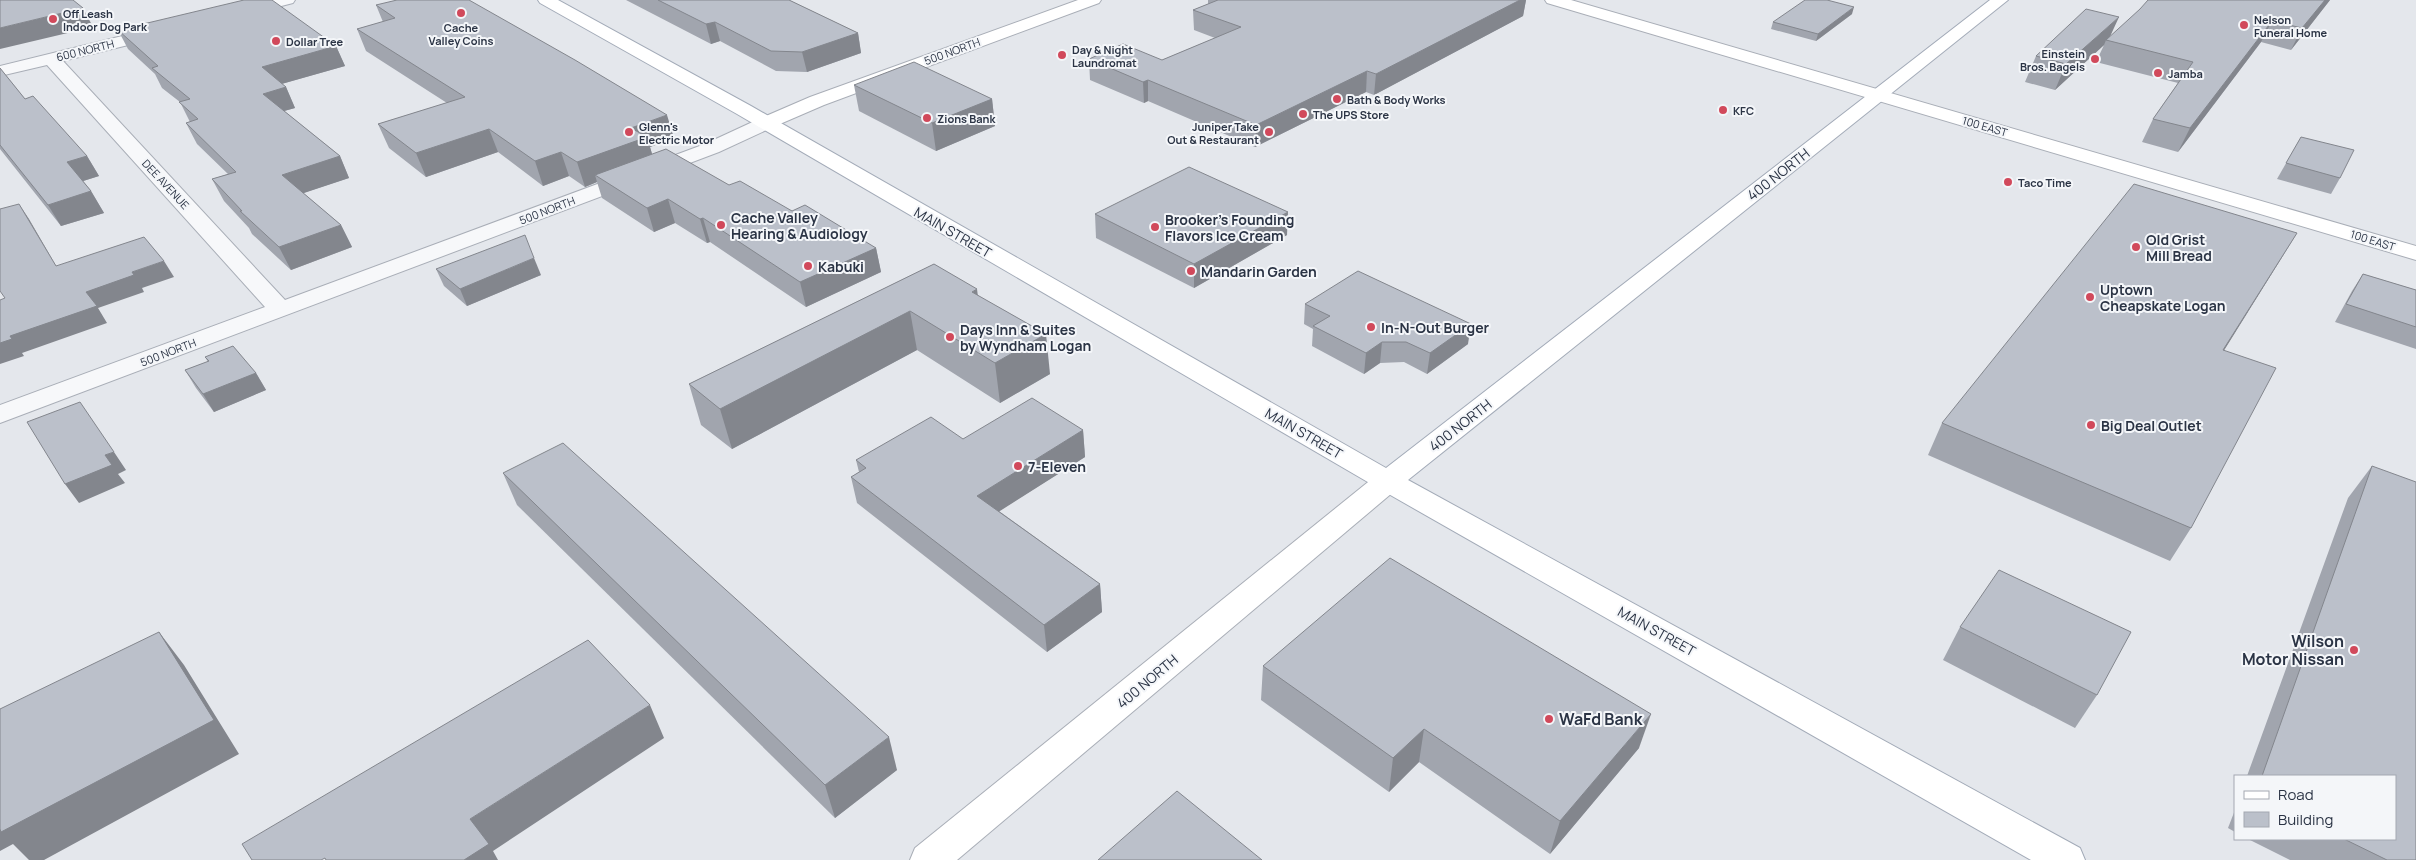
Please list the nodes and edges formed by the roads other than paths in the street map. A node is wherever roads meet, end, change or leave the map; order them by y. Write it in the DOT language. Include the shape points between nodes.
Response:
graph roads {
  1 [pos="287,0"];
  2 [pos="546,0"];
  3 [pos="1093,0"];
  4 [pos="1553,0"];
  5 [pos="2000,0"];
  6 [pos="221,16"];
  7 [pos="174,28"];
  8 [pos="51,59"];
  9 [pos="0,71"];
  10 [pos="1879,95"];
  11 [pos="766,123"];
  12 [pos="2416,253"];
  13 [pos="281,310"];
  14 [pos="0,415"];
  15 [pos="1388,481"];
  16 [pos="930,860"];
  17 [pos="2066,860"];
  1 -- 6 [label="street"];
  2 -- 11 [label="main road, MAIN STREET"];
  3 -- 11 [label="main road, 500 NORTH" via="817,101"];
  4 -- 10 [label="main road, 100 EAST"];
  5 -- 10 [label="main road, 400 NORTH"];
  7 -- 8 [label="street, 600 NORTH"];
  8 -- 9 [label="street, 600 NORTH"];
  8 -- 13 [label="street, DEE AVENUE"];
  10 -- 12 [label="main road, 100 EAST"];
  10 -- 15 [label="main road, 400 NORTH"];
  11 -- 13 [label="street, 500 NORTH" via="712,148"];
  11 -- 15 [label="main road, MAIN STREET"];
  13 -- 14 [label="street, 500 NORTH"];
  15 -- 16 [label="main road, 400 NORTH"];
  15 -- 17 [label="main road, MAIN STREET"];
}
